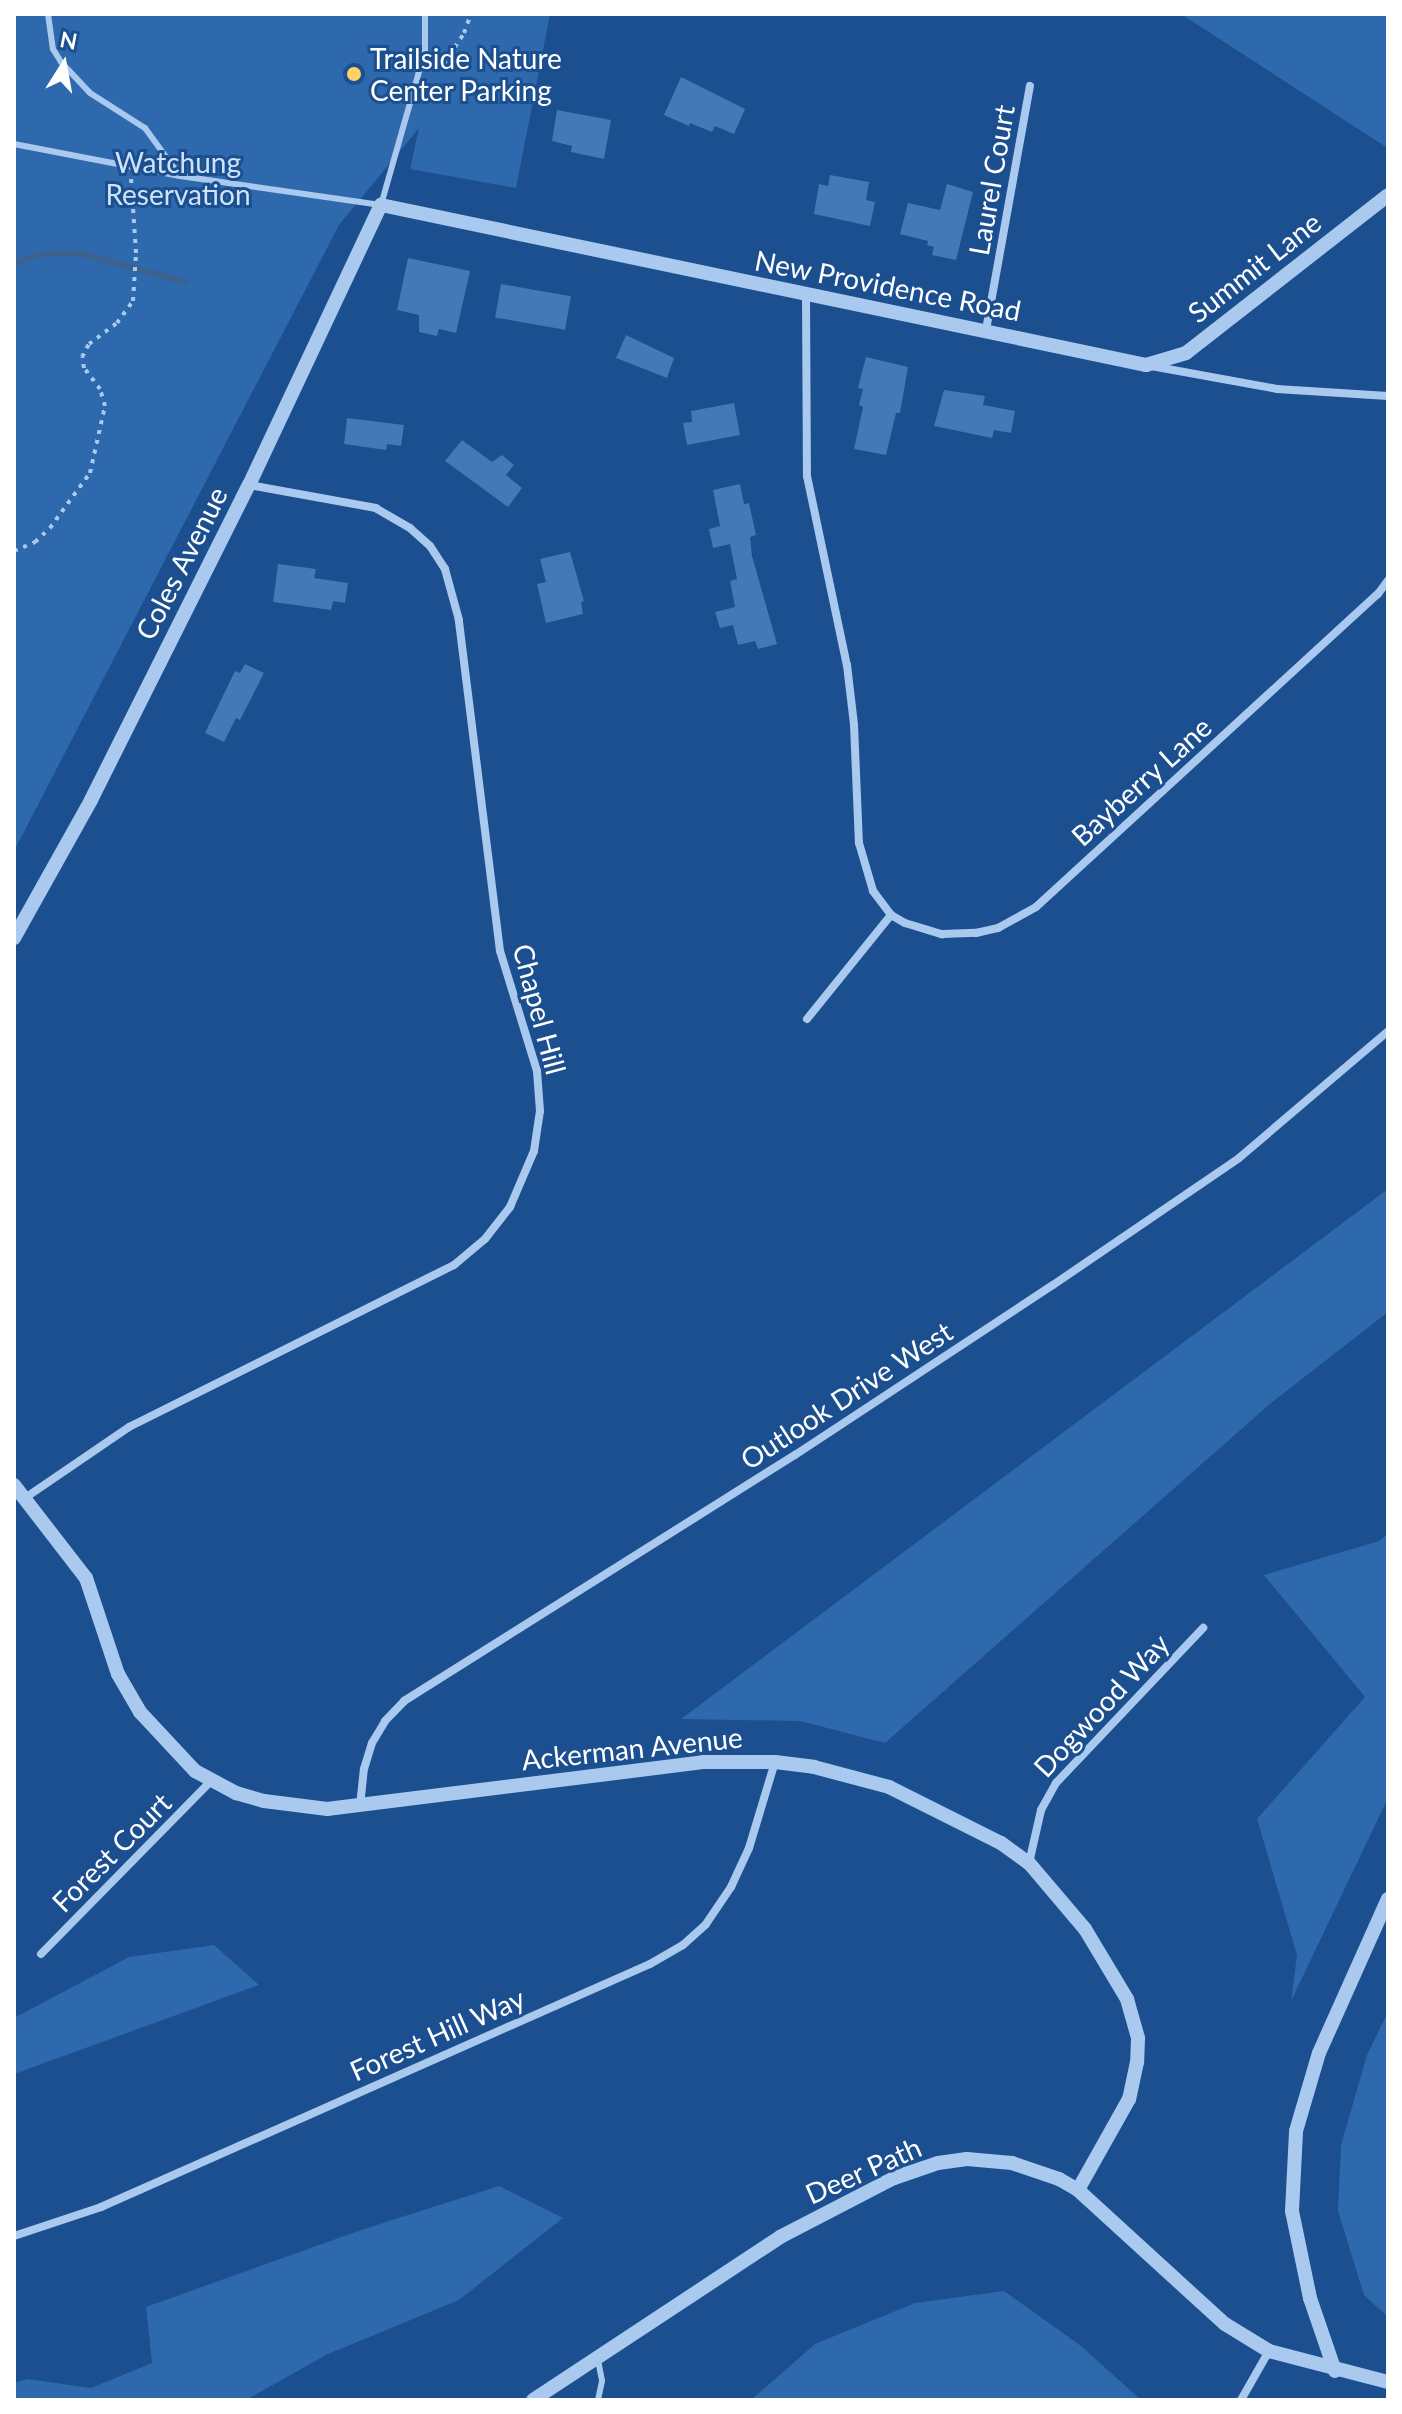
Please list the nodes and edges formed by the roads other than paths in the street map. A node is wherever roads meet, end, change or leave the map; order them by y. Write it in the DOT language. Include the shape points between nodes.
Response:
graph roads {
  1 [pos="48,14"];
  2 [pos="425,14"];
  3 [pos="1030,86"];
  4 [pos="14,144"];
  5 [pos="180,176"];
  6 [pos="1388,195"];
  7 [pos="381,205"];
  8 [pos="806,295"];
  9 [pos="986,330"];
  10 [pos="1146,365"];
  11 [pos="1388,396"];
  12 [pos="249,485"];
  13 [pos="1388,580"];
  14 [pos="891,915"];
  15 [pos="14,938"];
  16 [pos="807,1019"];
  17 [pos="1388,1031"];
  18 [pos="14,1485"];
  19 [pos="25,1498"];
  20 [pos="1203,1628"];
  21 [pos="775,1762"];
  22 [pos="211,1781"];
  23 [pos="360,1806"];
  24 [pos="1029,1863"];
  25 [pos="1388,1899"];
  26 [pos="41,1954"];
  27 [pos="1078,2190"];
  28 [pos="14,2236"];
  29 [pos="1269,2351"];
  30 [pos="597,2355"];
  31 [pos="1335,2371"];
  32 [pos="1388,2382"];
  33 [pos="533,2400"];
  34 [pos="598,2400"];
  35 [pos="1241,2400"];
  1 -- 5 [label="lane" via="53,49 61,62 90,93 145,128"];
  2 -- 7 [label="lane" via="427,42"];
  3 -- 9 [label="street, Laurel Court"];
  4 -- 5 [label="lane"];
  5 -- 7 [label="lane"];
  6 -- 10 [label="street, Summit Lane" via="1186,353"];
  7 -- 8 [label="street, New Providence Road"];
  7 -- 12 [label="street, Coles Avenue"];
  8 -- 9 [label="street, New Providence Road"];
  8 -- 14 [label="street" via="807,476 847,665 862,863"];
  9 -- 10 [label="street, New Providence Road"];
  10 -- 11 [label="street, New Providence Road" via="1277,389"];
  12 -- 15 [label="street, Coles Avenue" via="91,800"];
  12 -- 19 [label="street, Chapel Hill" via="376,508 410,528 445,569 459,620 500,951 537,1071 540,1111 534,1151 510,1207 485,1239 454,1265 129,1427"];
  13 -- 14 [label="street, Bayberry Lane" via="1036,907 998,928 959,934 922,931"];
  14 -- 16 [label="street"];
  17 -- 23 [label="street, Outlook Drive West" via="1239,1158 1053,1285 404,1701 372,1743"];
  18 -- 19 [label="street, Ackerman Avenue"];
  19 -- 22 [label="street, Ackerman Avenue" via="86,1578 118,1674 140,1712 177,1755"];
  20 -- 24 [label="street, Dogwood Way" via="1056,1783 1041,1810"];
  21 -- 23 [label="street, Ackerman Avenue" via="703,1762"];
  21 -- 24 [label="street, Ackerman Avenue" via="826,1769 889,1787 967,1824"];
  21 -- 28 [label="street, Forest Hill Way" via="749,1848 731,1887 706,1924 683,1945 101,2207"];
  22 -- 23 [label="street, Ackerman Avenue" via="236,1793 294,1806"];
  22 -- 26 [label="street, Forest Court"];
  24 -- 27 [label="street, Ackerman Avenue" via="1062,1898 1110,1967 1127,1999 1138,2038 1129,2099"];
  25 -- 31 [label="street" via="1319,2053 1296,2131 1292,2211 1310,2298"];
  27 -- 29 [label="street, Deer Path" via="1225,2324"];
  27 -- 30 [label="street, Deer Path" via="1037,2170 988,2160 938,2163 894,2178 751,2253"];
  29 -- 31 [label="street, Deer Path"];
  29 -- 35 [label="street"];
  30 -- 33 [label="street, Deer Path"];
  30 -- 34 [label="lane" via="602,2381"];
  31 -- 32 [label="street, Deer Path"];
}
